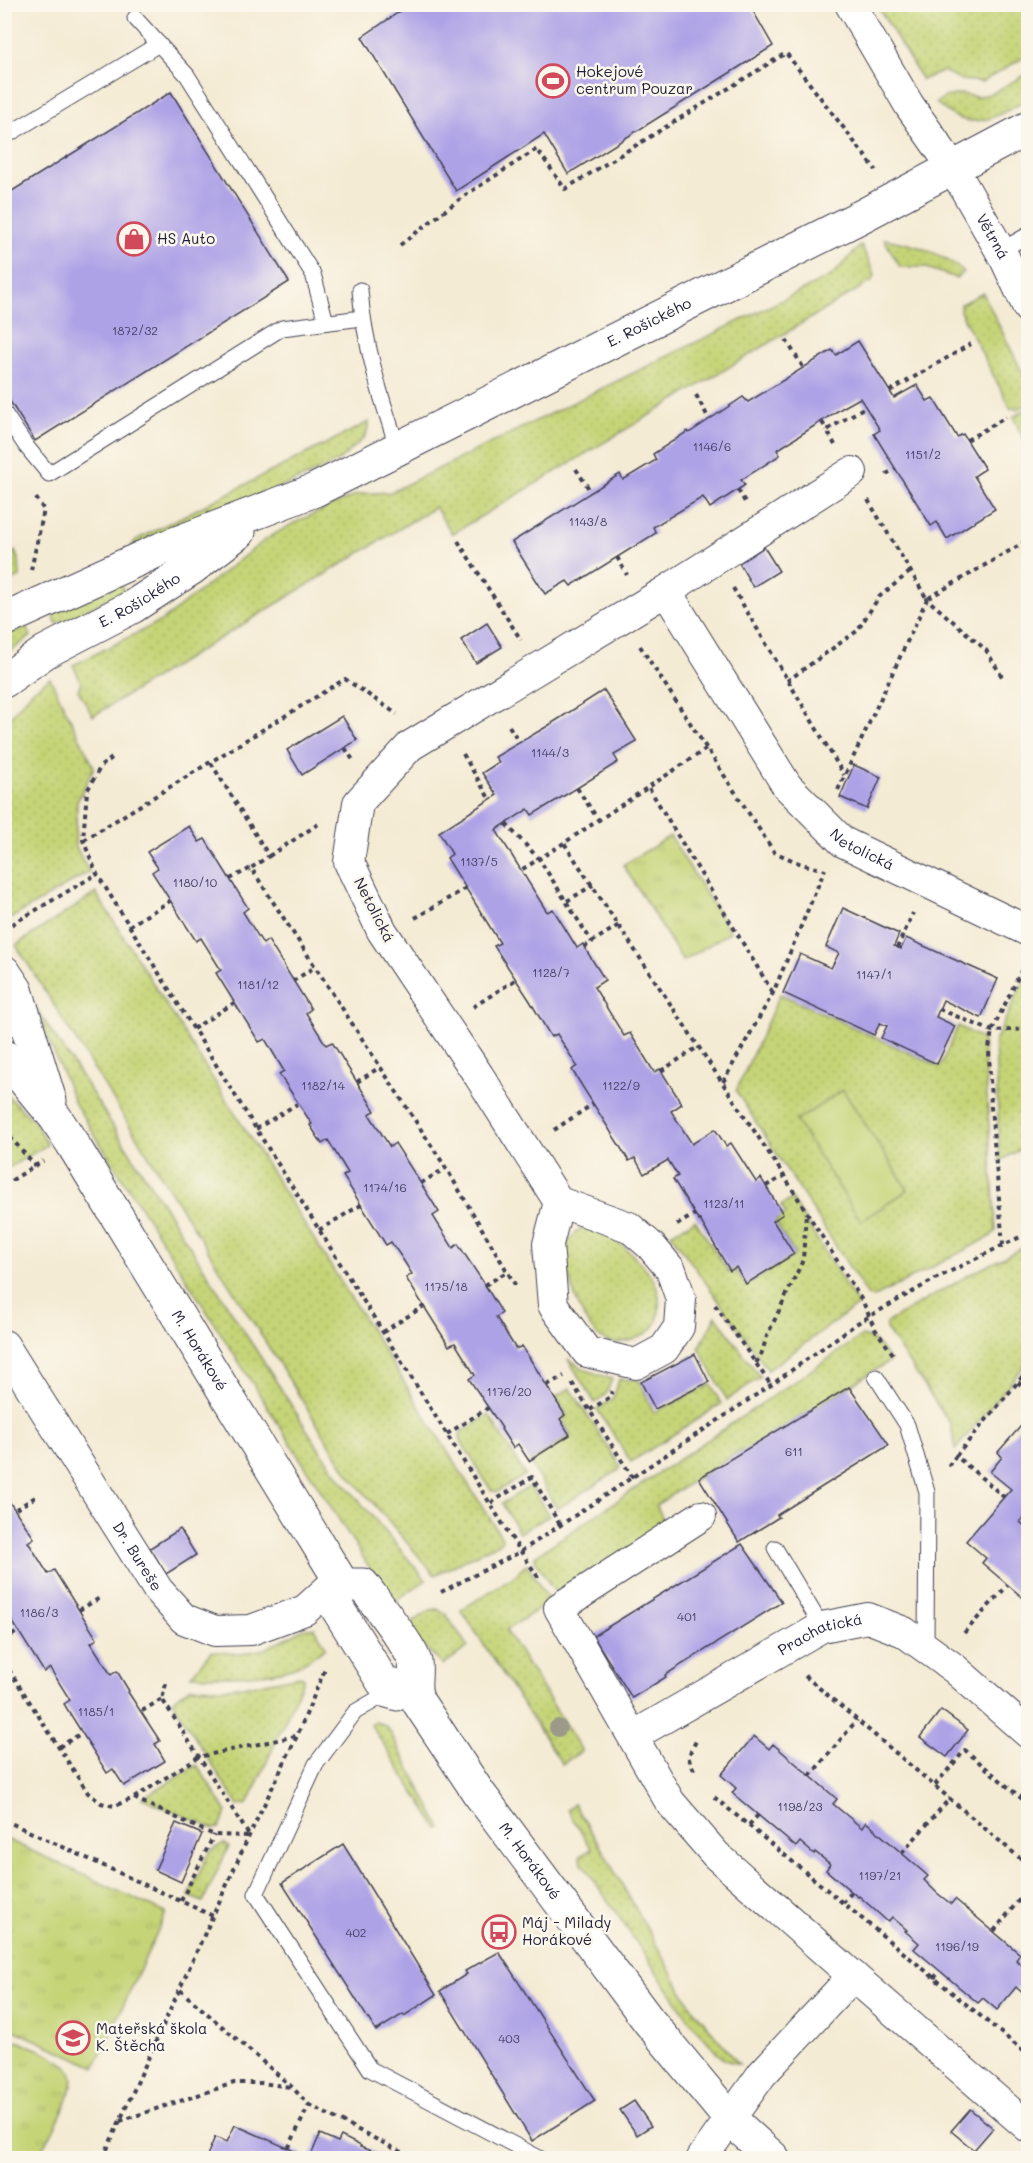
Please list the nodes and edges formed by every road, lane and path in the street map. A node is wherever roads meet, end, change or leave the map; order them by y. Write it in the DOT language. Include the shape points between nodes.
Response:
graph roads {
  1 [pos="850,4"];
  2 [pos="135,18"];
  3 [pos="159,44"];
  4 [pos="1029,128"];
  5 [pos="4,137"];
  6 [pos="953,168"];
  7 [pos="897,197"];
  8 [pos="1029,236"];
  9 [pos="399,244"];
  10 [pos="1000,251"];
  11 [pos="360,290"];
  12 [pos="1029,308"];
  13 [pos="362,318"];
  14 [pos="326,322"];
  15 [pos="786,340"];
  16 [pos="971,344"];
  17 [pos="803,367"];
  18 [pos="890,391"];
  19 [pos="696,395"];
  20 [pos="865,407"];
  21 [pos="4,413"];
  22 [pos="1006,417"];
  23 [pos="710,418"];
  24 [pos="822,422"];
  25 [pos="827,430"];
  26 [pos="967,440"];
  27 [pos="398,449"];
  28 [pos="576,469"];
  29 [pos="852,472"];
  30 [pos="31,491"];
  31 [pos="591,492"];
  32 [pos="267,510"];
  33 [pos="1029,540"];
  34 [pos="458,541"];
  35 [pos="617,557"];
  36 [pos="715,558"];
  37 [pos="911,571"];
  38 [pos="29,577"];
  39 [pos="631,582"];
  40 [pos="666,591"];
  41 [pos="927,599"];
  42 [pos="4,620"];
  43 [pos="635,638"];
  44 [pos="526,648"];
  45 [pos="1004,680"];
  46 [pos="4,681"];
  47 [pos="787,681"];
  48 [pos="399,715"];
  49 [pos="504,718"];
  50 [pos="446,722"];
  51 [pos="520,743"];
  52 [pos="706,749"];
  53 [pos="112,758"];
  54 [pos="211,763"];
  55 [pos="844,776"];
  56 [pos="577,788"];
  57 [pos="649,789"];
  58 [pos="490,800"];
  59 [pos="599,821"];
  60 [pos="823,823"];
  61 [pos="506,824"];
  62 [pos="83,840"];
  63 [pos="564,843"];
  64 [pos="539,859"];
  65 [pos="251,868"];
  66 [pos="521,870"];
  67 [pos="825,870"];
  68 [pos="835,872"];
  69 [pos="97,874"];
  70 [pos="230,879"];
  71 [pos="593,885"];
  72 [pos="466,888"];
  73 [pos="170,901"];
  74 [pos="567,901"];
  75 [pos="916,906"];
  76 [pos="406,924"];
  77 [pos="619,925"];
  78 [pos="129,926"];
  79 [pos="4,929"];
  80 [pos="592,942"];
  81 [pos="1028,945"];
  82 [pos="584,947"];
  83 [pos="897,948"];
  84 [pos="315,967"];
  85 [pos="4,972"];
  86 [pos="515,980"];
  87 [pos="293,981"];
  88 [pos="773,993"];
  89 [pos="234,1003"];
  90 [pos="472,1008"];
  91 [pos="939,1009"];
  92 [pos="193,1029"];
  93 [pos="1029,1029"];
  94 [pos="992,1031"];
  95 [pos="698,1047"];
  96 [pos="4,1056"];
  97 [pos="380,1067"];
  98 [pos="661,1071"];
  99 [pos="357,1082"];
  100 [pos="723,1082"];
  101 [pos="297,1104"];
  102 [pos="593,1104"];
  103 [pos="256,1129"];
  104 [pos="4,1130"];
  105 [pos="64,1130"];
  106 [pos="553,1131"];
  107 [pos="35,1166"];
  108 [pos="446,1168"];
  109 [pos="784,1176"];
  110 [pos="421,1183"];
  111 [pos="4,1185"];
  112 [pos="766,1186"];
  113 [pos="559,1202"];
  114 [pos="361,1205"];
  115 [pos="806,1211"];
  116 [pos="319,1230"];
  117 [pos="1029,1233"];
  118 [pos="1003,1245"];
  119 [pos="507,1272"];
  120 [pos="485,1285"];
  121 [pos="519,1292"];
  122 [pos="424,1306"];
  123 [pos="868,1317"];
  124 [pos="383,1332"];
  125 [pos="4,1345"];
  126 [pos="756,1363"];
  127 [pos="1029,1370"];
  128 [pos="876,1377"];
  129 [pos="1018,1382"];
  130 [pos="547,1385"];
  131 [pos="1029,1392"];
  132 [pos="488,1408"];
  133 [pos="447,1434"];
  134 [pos="956,1456"];
  135 [pos="633,1478"];
  136 [pos="927,1492"];
  137 [pos="37,1496"];
  138 [pos="1004,1497"];
  139 [pos="491,1503"];
  140 [pos="15,1509"];
  141 [pos="701,1516"];
  142 [pos="560,1525"];
  143 [pos="775,1548"];
  144 [pos="520,1552"];
  145 [pos="341,1582"];
  146 [pos="1008,1585"];
  147 [pos="441,1592"];
  148 [pos="100,1598"];
  149 [pos="559,1608"];
  150 [pos="79,1611"];
  151 [pos="822,1627"];
  152 [pos="19,1631"];
  153 [pos="4,1640"];
  154 [pos="930,1651"];
  155 [pos="4,1662"];
  156 [pos="326,1667"];
  157 [pos="798,1670"];
  158 [pos="166,1684"];
  159 [pos="162,1699"];
  160 [pos="420,1703"];
  161 [pos="142,1711"];
  162 [pos="857,1720"];
  163 [pos="82,1733"];
  164 [pos="1029,1733"];
  165 [pos="297,1736"];
  166 [pos="633,1736"];
  167 [pos="697,1738"];
  168 [pos="59,1747"];
  169 [pos="198,1757"];
  170 [pos="696,1776"];
  171 [pos="810,1776"];
  172 [pos="935,1785"];
  173 [pos="708,1792"];
  174 [pos="134,1798"];
  175 [pos="950,1798"];
  176 [pos="1029,1804"];
  177 [pos="758,1815"];
  178 [pos="4,1820"];
  179 [pos="749,1825"];
  180 [pos="214,1834"];
  181 [pos="249,1836"];
  182 [pos="902,1853"];
  183 [pos="1029,1865"];
  184 [pos="1029,1889"];
  185 [pos="852,1892"];
  186 [pos="180,1901"];
  187 [pos="843,1903"];
  188 [pos="213,1916"];
  189 [pos="994,1931"];
  190 [pos="940,1971"];
  191 [pos="853,1976"];
  192 [pos="934,1978"];
  193 [pos="179,1990"];
  194 [pos="1028,2054"];
  195 [pos="291,2087"];
  196 [pos="309,2105"];
  197 [pos="730,2119"];
  198 [pos="120,2121"];
  199 [pos="1029,2127"];
  200 [pos="288,2149"];
  201 [pos="392,2149"];
  202 [pos="387,2157"];
  203 [pos="103,2158"];
  204 [pos="413,2158"];
  205 [pos="539,2158"];
  206 [pos="702,2158"];
  207 [pos="773,2158"];
  1 -- 6 [label="street, Větrná" via="909,105"];
  2 -- 3 [label="lane"];
  3 -- 5 [label="lane"];
  3 -- 14 [label="lane" via="187,75 313,274"];
  4 -- 6 [label="street, E. Rošického"];
  6 -- 7 [label="street, E. Rošického"];
  6 -- 10 [label="street, Větrná"];
  7 -- 9 [label="path" via="786,53 565,189 537,149"];
  7 -- 27 [label="street, E. Rošického"];
  8 -- 10 [label="lane"];
  10 -- 12 [label="street, Větrná"];
  11 -- 13 [label="lane"];
  13 -- 14 [label="lane"];
  13 -- 27 [label="lane"];
  14 -- 21 [label="lane" via="282,328 49,474"];
  15 -- 17 [label="path"];
  16 -- 18 [label="path"];
  19 -- 23 [label="path"];
  20 -- 25 [label="path"];
  22 -- 26 [label="path"];
  24 -- 25 [label="path"];
  25 -- 29 [label="path"];
  27 -- 32 [label="street, E. Rošického"];
  28 -- 31 [label="path"];
  29 -- 36 [label="street, Netolická"];
  29 -- 37 [label="path"];
  30 -- 38 [label="path" via="44,510"];
  32 -- 42 [label="street, E. Rošického" via="161,549"];
  32 -- 46 [label="street, E. Rošického" via="192,568 132,607 45,652"];
  33 -- 41 [label="path"];
  34 -- 44 [label="path"];
  35 -- 39 [label="path"];
  36 -- 40 [label="street, Netolická"];
  36 -- 47 [label="path"];
  37 -- 41 [label="path"];
  37 -- 47 [label="path" via="879,597 857,631"];
  40 -- 50 [label="street, Netolická"];
  40 -- 60 [label="street, Netolická" via="787,786"];
  41 -- 45 [label="path" via="986,650"];
  41 -- 55 [label="path"];
  43 -- 52 [label="path"];
  47 -- 55 [label="path"];
  48 -- 54 [label="path" via="345,679"];
  49 -- 51 [label="path"];
  50 -- 58 [label="path"];
  50 -- 113 [label="street, Netolická" via="410,746 358,803 350,862 382,932"];
  52 -- 57 [label="path"];
  52 -- 67 [label="path" via="774,852"];
  53 -- 62 [label="path" via="101,766 87,791"];
  54 -- 62 [label="path"];
  54 -- 65 [label="path" via="269,856"];
  55 -- 60 [label="path"];
  56 -- 59 [label="path"];
  57 -- 59 [label="path"];
  57 -- 88 [label="path"];
  59 -- 63 [label="path"];
  60 -- 67 [label="path"];
  60 -- 81 [label="street, Netolická" via="843,842"];
  61 -- 64 [label="path"];
  62 -- 69 [label="path"];
  63 -- 64 [label="path"];
  63 -- 71 [label="path"];
  64 -- 66 [label="path"];
  64 -- 74 [label="path"];
  65 -- 70 [label="path"];
  65 -- 84 [label="path"];
  67 -- 68 [label="path"];
  67 -- 88 [label="path"];
  69 -- 78 [label="path"];
  69 -- 79 [label="path"];
  71 -- 74 [label="path"];
  71 -- 77 [label="path"];
  72 -- 76 [label="path"];
  73 -- 78 [label="path"];
  74 -- 80 [label="path"];
  75 -- 83 [label="path"];
  77 -- 80 [label="path"];
  77 -- 95 [label="path"];
  78 -- 92 [label="path"];
  80 -- 82 [label="path"];
  81 -- 94 [label="path"];
  84 -- 87 [label="path"];
  84 -- 97 [label="path"];
  85 -- 105 [label="street, M. Horákové" via="16,990"];
  86 -- 90 [label="path"];
  88 -- 100 [label="path"];
  89 -- 92 [label="path"];
  91 -- 94 [label="path"];
  92 -- 103 [label="path"];
  93 -- 94 [label="path"];
  94 -- 118 [label="path" via="991,1107"];
  95 -- 98 [label="path"];
  95 -- 100 [label="path"];
  96 -- 105 [label="street, M. Horákové"];
  97 -- 99 [label="path"];
  97 -- 108 [label="path"];
  100 -- 109 [label="path"];
  101 -- 103 [label="path"];
  102 -- 106 [label="path"];
  103 -- 116 [label="path"];
  104 -- 107 [label="path"];
  105 -- 107 [label="path"];
  105 -- 145 [label="street, M. Horákové"];
  107 -- 111 [label="path"];
  108 -- 110 [label="path"];
  108 -- 119 [label="path"];
  109 -- 112 [label="path"];
  109 -- 115 [label="path"];
  113 -- 113 [label="street" via="629,1227 671,1270 681,1299 679,1327 664,1349 636,1364 587,1352 566,1324 553,1305 548,1244"];
  114 -- 116 [label="path"];
  115 -- 123 [label="path"];
  115 -- 126 [label="path" via="803,1260"];
  116 -- 124 [label="path"];
  117 -- 118 [label="path"];
  118 -- 123 [label="path"];
  119 -- 120 [label="path"];
  119 -- 121 [label="path"];
  122 -- 124 [label="path"];
  123 -- 128 [label="path" via="901,1365"];
  123 -- 135 [label="path"];
  124 -- 133 [label="path"];
  125 -- 145 [label="street, Dr. Bureše" via="158,1590 184,1619 215,1630 251,1630 305,1610"];
  127 -- 129 [label="path"];
  128 -- 136 [label="lane" via="907,1425"];
  129 -- 131 [label="path"];
  129 -- 134 [label="path"];
  130 -- 135 [label="path" via="567,1374"];
  132 -- 133 [label="path"];
  133 -- 139 [label="path"];
  134 -- 136 [label="path"];
  134 -- 138 [label="path"];
  135 -- 142 [label="path"];
  136 -- 154 [label="lane"];
  137 -- 140 [label="path"];
  139 -- 142 [label="path" via="532,1477"];
  139 -- 144 [label="path"];
  141 -- 149 [label="street"];
  142 -- 144 [label="path"];
  143 -- 151 [label="lane"];
  144 -- 147 [label="path"];
  144 -- 149 [label="path"];
  145 -- 160 [label="street" via="363,1585 390,1622 415,1661"];
  146 -- 154 [label="path" via="968,1629"];
  148 -- 150 [label="path"];
  149 -- 166 [label="street"];
  151 -- 154 [label="street, Prachatická" via="868,1618 904,1632"];
  151 -- 166 [label="street, Prachatická"];
  152 -- 153 [label="path"];
  154 -- 164 [label="street, Prachatická"];
  155 -- 168 [label="path"];
  156 -- 165 [label="path"];
  157 -- 162 [label="path"];
  158 -- 159 [label="path"];
  159 -- 161 [label="path"];
  159 -- 169 [label="path"];
  160 -- 197 [label="street, M. Horákové" via="478,1792 648,2020"];
  160 -- 205 [label="lane" via="379,1698 354,1712 316,1764 256,1894 370,2069"];
  162 -- 171 [label="path"];
  162 -- 172 [label="path"];
  163 -- 168 [label="path"];
  165 -- 169 [label="path"];
  165 -- 181 [label="path"];
  166 -- 191 [label="street" via="670,1802 716,1855"];
  167 -- 170 [label="path" via="688,1757"];
  168 -- 174 [label="path" via="88,1793 101,1803 114,1806"];
  169 -- 174 [label="path"];
  169 -- 181 [label="path"];
  172 -- 175 [label="path"];
  172 -- 176 [label="path" via="965,1750"];
  173 -- 179 [label="path"];
  174 -- 180 [label="path"];
  175 -- 182 [label="path"];
  175 -- 183 [label="path"];
  177 -- 179 [label="path"];
  178 -- 186 [label="path"];
  179 -- 187 [label="path"];
  180 -- 181 [label="path"];
  180 -- 186 [label="path"];
  181 -- 188 [label="path"];
  184 -- 189 [label="path"];
  185 -- 187 [label="path"];
  186 -- 188 [label="path"];
  187 -- 192 [label="path"];
  188 -- 193 [label="path"];
  190 -- 192 [label="path"];
  191 -- 197 [label="street" via="762,2074"];
  191 -- 199 [label="street"];
  192 -- 194 [label="path"];
  193 -- 195 [label="path"];
  193 -- 198 [label="path"];
  195 -- 196 [label="path"];
  195 -- 198 [label="path" via="234,2083"];
  196 -- 200 [label="path"];
  196 -- 201 [label="path"];
  197 -- 206 [label="street"];
  197 -- 207 [label="street, M. Horákové"];
  198 -- 203 [label="path"];
  201 -- 202 [label="path"];
  201 -- 204 [label="path"];
}
